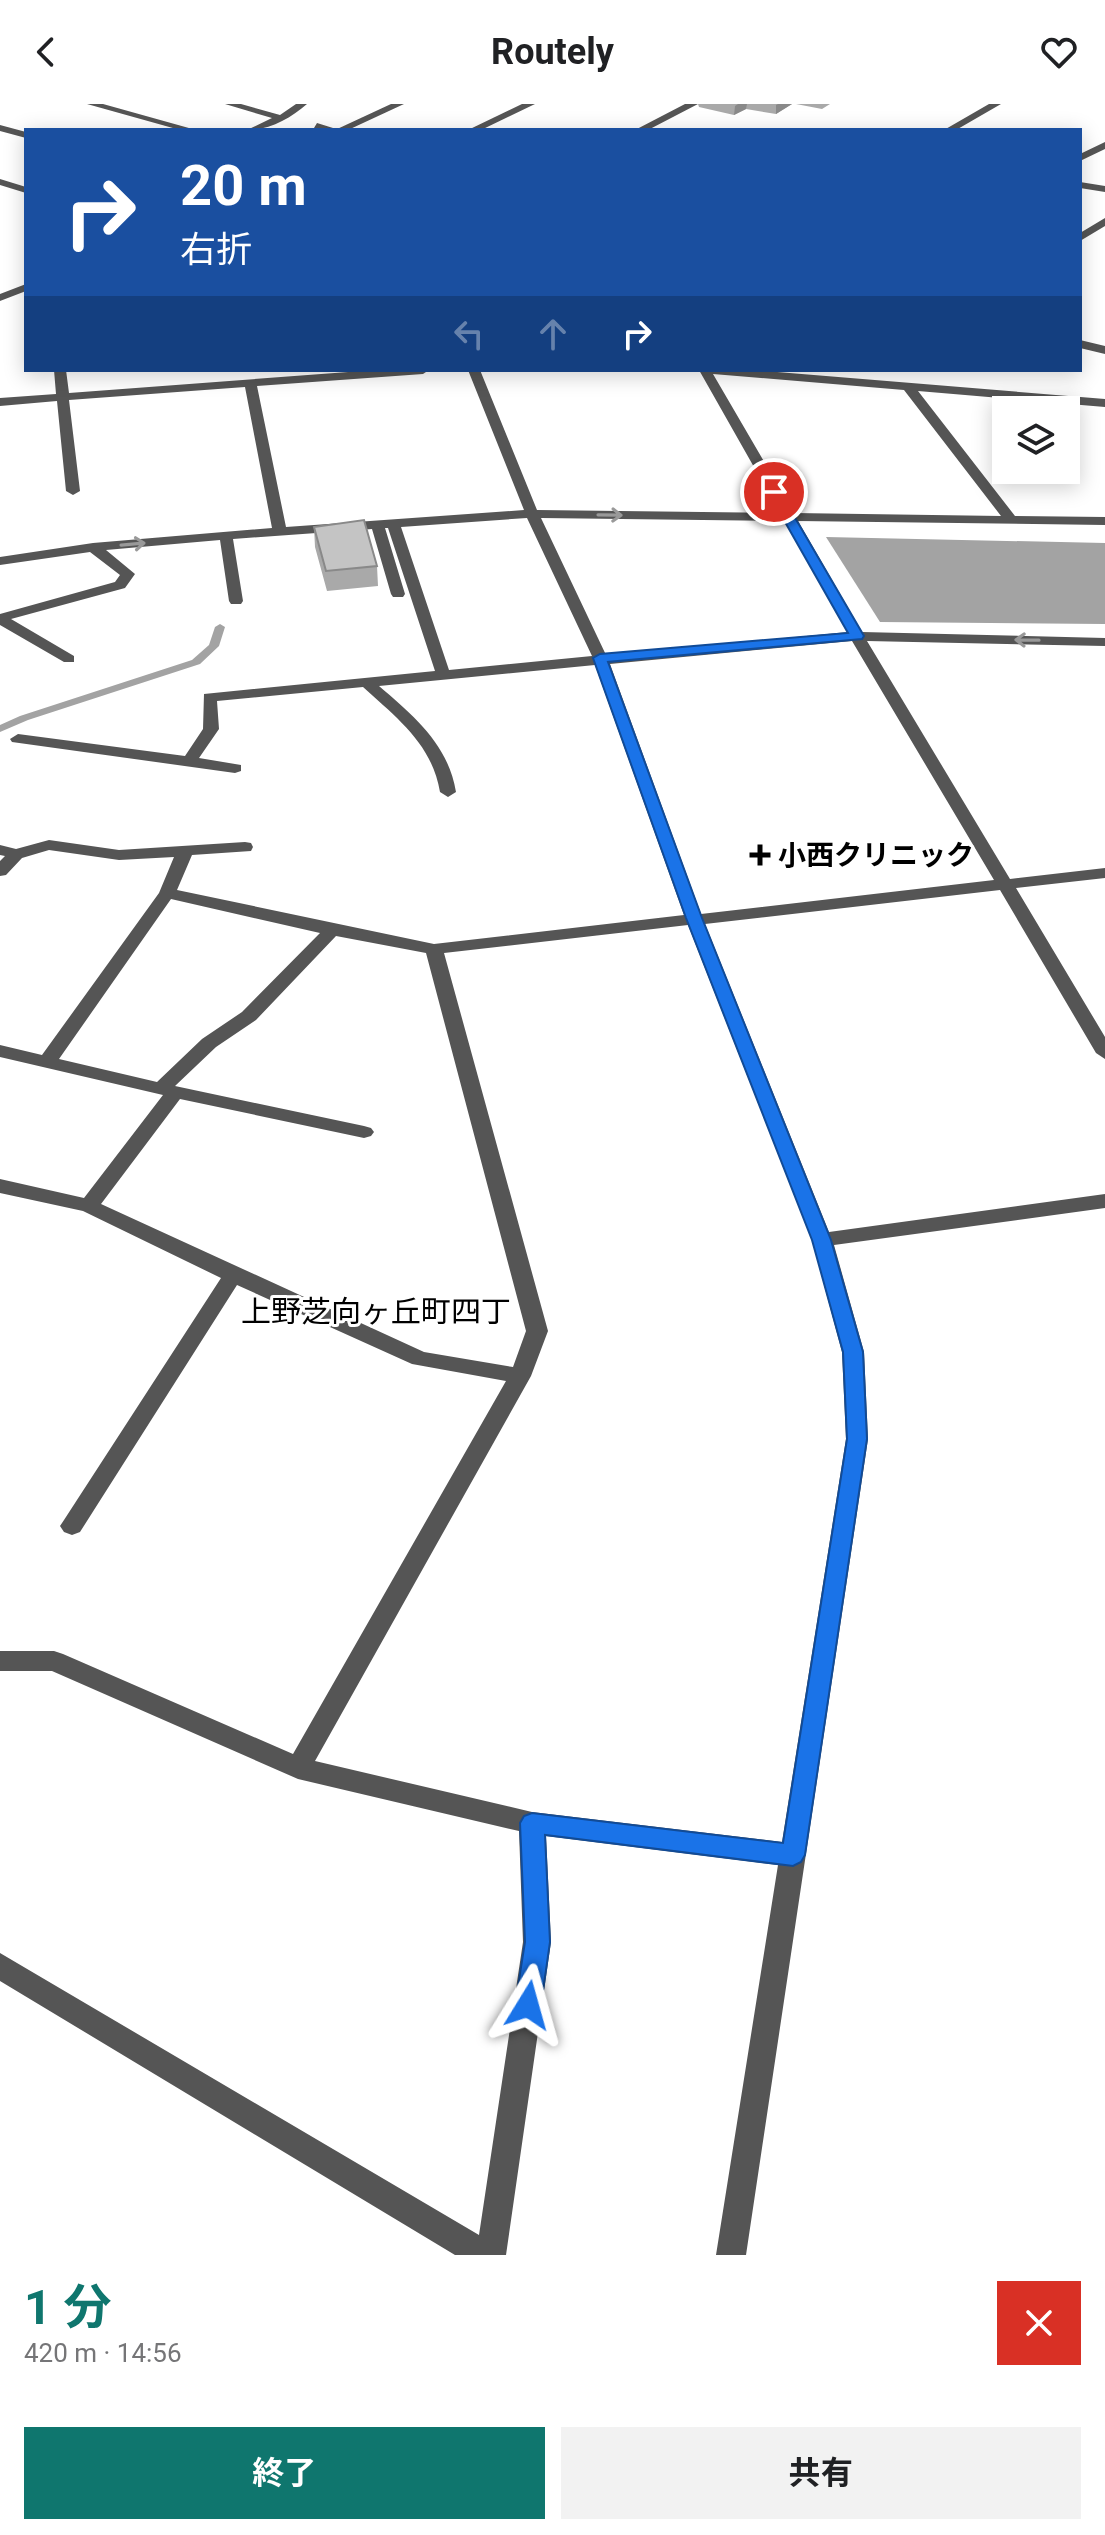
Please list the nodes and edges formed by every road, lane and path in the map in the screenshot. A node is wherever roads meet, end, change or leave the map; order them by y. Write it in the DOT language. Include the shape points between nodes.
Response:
graph roads {
  1 [pos="92,104"];
  2 [pos="230,104"];
  3 [pos="302,104"];
  4 [pos="399,104"];
  5 [pos="530,104"];
  6 [pos="693,104"];
  7 [pos="996,104"];
  8 [pos="666,108"];
  9 [pos="679,111"];
  10 [pos="281,118"];
  11 [pos="317,126"];
  12 [pos="0,128"];
  13 [pos="183,128"];
  14 [pos="257,128"];
  15 [pos="324,128"];
  16 [pos="345,128"];
  17 [pos="477,128"];
  18 [pos="644,128"];
  19 [pos="953,128"];
  20 [pos="24,134"];
  21 [pos="1105,145"];
  22 [pos="1082,157"];
  23 [pos="0,182"];
  24 [pos="1082,185"];
  25 [pos="24,189"];
  26 [pos="1105,189"];
  27 [pos="1105,221"];
  28 [pos="1085,230"];
  29 [pos="1105,233"];
  30 [pos="24,288"];
  31 [pos="0,298"];
  32 [pos="1082,344"];
  33 [pos="1105,350"];
  34 [pos="60,372"];
  35 [pos="394,372"];
  36 [pos="475,372"];
  37 [pos="708,372"];
  38 [pos="729,372"];
  39 [pos="250,382"];
  40 [pos="909,388"];
  41 [pos="62,397"];
  42 [pos="0,402"];
  43 [pos="1105,403"];
  44 [pos="73,491"];
  45 [pos="532,514"];
  46 [pos="788,517"];
  47 [pos="1011,520"];
  48 [pos="1105,521"];
  49 [pos="385,524"];
  50 [pos="280,531"];
  51 [pos="226,535"];
  52 [pos="93,547"];
  53 [pos="0,561"];
  54 [pos="398,594"];
  55 [pos="236,601"];
  56 [pos="0,618"];
  57 [pos="857,636"];
  58 [pos="1105,642"];
  59 [pos="600,658"];
  60 [pos="69,659"];
  61 [pos="443,673"];
  62 [pos="365,681"];
  63 [pos="18,739"];
  64 [pos="189,762"];
  65 [pos="235,768"];
  66 [pos="448,792"];
  67 [pos="245,847"];
  68 [pos="185,851"];
  69 [pos="8,852"];
  70 [pos="0,871"];
  71 [pos="1105,873"];
  72 [pos="1005,885"];
  73 [pos="167,893"];
  74 [pos="694,918"];
  75 [pos="332,930"];
  76 [pos="434,949"];
  77 [pos="0,1051"];
  78 [pos="1105,1053"];
  79 [pos="46,1063"];
  80 [pos="168,1090"];
  81 [pos="364,1132"];
  82 [pos="0,1186"];
  83 [pos="1105,1201"];
  84 [pos="89,1206"];
  85 [pos="822,1240"];
  86 [pos="233,1275"];
  87 [pos="520,1376"];
  88 [pos="72,1526"];
  89 [pos="0,1661"];
  90 [pos="298,1768"];
  91 [pos="532,1823"];
  92 [pos="793,1855"];
  93 [pos="0,1966"];
  94 [pos="484,2255"];
  95 [pos="491,2255"];
  96 [pos="731,2255"];
  1 -- 13 [label="street"];
  2 -- 10 [label="street"];
  3 -- 10 [label="street"];
  4 -- 16 [label="street"];
  5 -- 17 [label="street"];
  6 -- 9 [label="street"];
  7 -- 19 [label="street"];
  8 -- 9 [label="street"];
  9 -- 18 [label="street"];
  10 -- 14 [label="street"];
  11 -- 15 [label="street"];
  12 -- 20 [label="street"];
  21 -- 22 [label="street"];
  23 -- 25 [label="street"];
  24 -- 26 [label="street"];
  27 -- 28 [label="street"];
  28 -- 29 [label="street"];
  30 -- 31 [label="street"];
  32 -- 33 [label="street"];
  34 -- 41 [label="street"];
  35 -- 39 [label="street"];
  36 -- 45 [label="street"];
  37 -- 46 [label="street"];
  38 -- 40 [label="street"];
  39 -- 41 [label="street"];
  39 -- 50 [label="street"];
  40 -- 43 [label="street"];
  40 -- 47 [label="street"];
  41 -- 42 [label="street"];
  41 -- 44 [label="street"];
  45 -- 46 [label="street, one-way"];
  45 -- 49 [label="street"];
  45 -- 59 [label="street"];
  46 -- 47 [label="street"];
  46 -- 57 [label="street"];
  47 -- 48 [label="street"];
  49 -- 50 [label="street"];
  49 -- 54 [label="street"];
  49 -- 61 [label="street"];
  50 -- 51 [label="street"];
  52 -- 51 [label="street, one-way"];
  51 -- 55 [label="street"];
  52 -- 53 [label="street"];
  52 -- 56 [label="street" via="128,574 120,585"];
  56 -- 60 [label="street"];
  58 -- 57 [label="street, one-way"];
  57 -- 59 [label="street"];
  57 -- 72 [label="street"];
  59 -- 61 [label="street"];
  59 -- 74 [label="street"];
  61 -- 62 [label="street"];
  62 -- 64 [label="street" via="209,697 211,729"];
  62 -- 66 [label="street" via="421,732 447,773"];
  63 -- 64 [label="street"];
  64 -- 65 [label="street"];
  67 -- 68 [label="street"];
  68 -- 69 [label="street" via="119,855 49,845"];
  68 -- 73 [label="street"];
  69 -- 70 [label="street"];
  71 -- 72 [label="street"];
  72 -- 74 [label="street"];
  72 -- 78 [label="street"];
  73 -- 75 [label="street"];
  73 -- 79 [label="street"];
  74 -- 76 [label="street"];
  74 -- 85 [label="street"];
  75 -- 76 [label="street"];
  75 -- 80 [label="street" via="249,1016 209,1043"];
  76 -- 87 [label="street" via="537,1331"];
  77 -- 79 [label="street"];
  79 -- 80 [label="street"];
  80 -- 81 [label="street"];
  80 -- 84 [label="street"];
  82 -- 84 [label="street"];
  83 -- 85 [label="street"];
  84 -- 86 [label="street"];
  85 -- 92 [label="street" via="853,1352 857,1439"];
  86 -- 87 [label="street" via="420,1359"];
  86 -- 88 [label="street"];
  87 -- 90 [label="street"];
  89 -- 90 [label="street" via="54,1661"];
  90 -- 91 [label="street"];
  91 -- 92 [label="street"];
  91 -- 95 [label="street" via="537,1942"];
  92 -- 96 [label="street"];
  93 -- 94 [label="street"];
}
